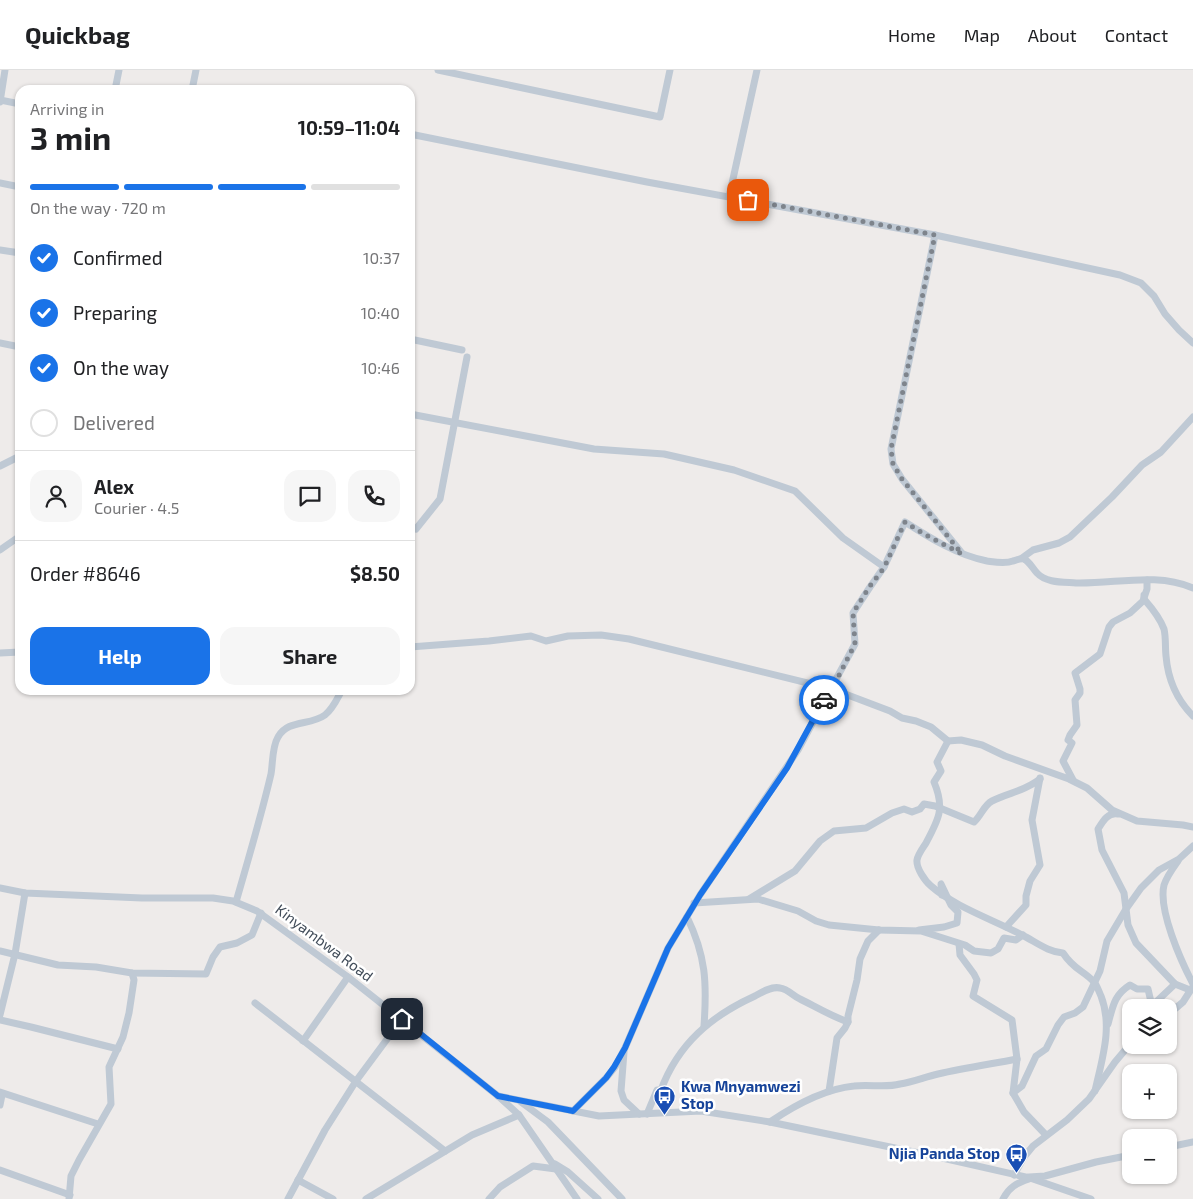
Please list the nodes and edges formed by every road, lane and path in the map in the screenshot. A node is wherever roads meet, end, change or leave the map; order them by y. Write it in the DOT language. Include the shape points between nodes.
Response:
graph roads {
  1 [pos="5,70"];
  2 [pos="119,70"];
  3 [pos="196,70"];
  4 [pos="438,70"];
  5 [pos="670,70"];
  6 [pos="757,70"];
  7 [pos="116,85"];
  8 [pos="194,85"];
  9 [pos="0,101"];
  10 [pos="15,103"];
  11 [pos="415,135"];
  12 [pos="0,184"];
  13 [pos="15,186"];
  14 [pos="729,197"];
  15 [pos="935,235"];
  16 [pos="0,250"];
  17 [pos="15,252"];
  18 [pos="415,340"];
  19 [pos="0,343"];
  20 [pos="1193,343"];
  21 [pos="15,346"];
  22 [pos="462,350"];
  23 [pos="467,357"];
  24 [pos="415,415"];
  25 [pos="1191,420"];
  26 [pos="455,422"];
  27 [pos="15,458"];
  28 [pos="0,466"];
  29 [pos="416,529"];
  30 [pos="15,540"];
  31 [pos="0,550"];
  32 [pos="962,554"];
  33 [pos="1022,558"];
  34 [pos="884,568"];
  35 [pos="1147,580"];
  36 [pos="1193,588"];
  37 [pos="1144,595"];
  38 [pos="415,647"];
  39 [pos="15,652"];
  40 [pos="0,653"];
  41 [pos="832,689"];
  42 [pos="340,695"];
  43 [pos="1193,716"];
  44 [pos="948,741"];
  45 [pos="1042,769"];
  46 [pos="1040,779"];
  47 [pos="1073,781"];
  48 [pos="941,808"];
  49 [pos="1121,814"];
  50 [pos="1193,828"];
  51 [pos="1193,846"];
  52 [pos="1179,859"];
  53 [pos="0,888"];
  54 [pos="24,893"];
  55 [pos="944,895"];
  56 [pos="749,899"];
  57 [pos="236,902"];
  58 [pos="694,903"];
  59 [pos="1126,909"];
  60 [pos="261,913"];
  61 [pos="687,917"];
  62 [pos="1006,927"];
  63 [pos="880,930"];
  64 [pos="912,930"];
  65 [pos="1023,935"];
  66 [pos="959,944"];
  67 [pos="0,951"];
  68 [pos="15,954"];
  69 [pos="132,973"];
  70 [pos="348,977"];
  71 [pos="1095,982"];
  72 [pos="1175,984"];
  73 [pos="1192,987"];
  74 [pos="254,1003"];
  75 [pos="1177,1008"];
  76 [pos="0,1014"];
  77 [pos="402,1019"];
  78 [pos="0,1020"];
  79 [pos="848,1022"];
  80 [pos="704,1026"];
  81 [pos="1107,1028"];
  82 [pos="303,1041"];
  83 [pos="625,1048"];
  84 [pos="118,1049"];
  85 [pos="1122,1054"];
  86 [pos="1017,1059"];
  87 [pos="356,1081"];
  88 [pos="1095,1091"];
  89 [pos="829,1092"];
  90 [pos="1013,1093"];
  91 [pos="1,1094"];
  92 [pos="498,1096"];
  93 [pos="519,1100"];
  94 [pos="0,1105"];
  95 [pos="573,1111"];
  96 [pos="643,1114"];
  97 [pos="519,1115"];
  98 [pos="770,1122"];
  99 [pos="98,1124"];
  100 [pos="1046,1136"];
  101 [pos="1192,1141"];
  102 [pos="1177,1145"];
  103 [pos="445,1151"];
  104 [pos="1122,1157"];
  105 [pos="554,1166"];
  106 [pos="0,1170"];
  107 [pos="1014,1175"];
  108 [pos="1022,1177"];
  109 [pos="1030,1178"];
  110 [pos="298,1180"];
  111 [pos="378,1196"];
  112 [pos="69,1197"];
  113 [pos="288,1199"];
  114 [pos="333,1199"];
  115 [pos="366,1199"];
  116 [pos="489,1199"];
  117 [pos="577,1199"];
  118 [pos="598,1199"];
  119 [pos="622,1199"];
  120 [pos="1003,1199"];
  121 [pos="1091,1199"];
  1 -- 9 [label="street"];
  2 -- 7 [label="street"];
  3 -- 8 [label="street"];
  4 -- 5 [label="street" via="660,117"];
  6 -- 14 [label="street"];
  9 -- 10 [label="street"];
  11 -- 14 [label="street"];
  12 -- 13 [label="street"];
  14 -- 15 [label="street"];
  15 -- 20 [label="street" via="1134,280 1154,296 1174,325"];
  15 -- 32 [label="street" via="891,449 902,479"];
  16 -- 17 [label="street"];
  18 -- 22 [label="street"];
  19 -- 21 [label="street"];
  23 -- 26 [label="street"];
  24 -- 26 [label="street"];
  25 -- 33 [label="street" via="1070,536"];
  26 -- 29 [label="street" via="440,499"];
  26 -- 34 [label="street" via="594,449 664,454 772,482 795,491 830,526"];
  27 -- 28 [label="street"];
  30 -- 31 [label="street"];
  32 -- 33 [label="street" via="997,562 1013,562"];
  32 -- 34 [label="street" via="905,522"];
  33 -- 35 [label="street" via="1045,580 1079,583"];
  34 -- 41 [label="street" via="853,613 855,644"];
  35 -- 36 [label="street" via="1176,582"];
  35 -- 37 [label="street"];
  37 -- 43 [label="street" via="1164,628 1172,687"];
  37 -- 47 [label="street" via="1137,607 1109,627 1100,654 1076,672 1080,689 1075,700 1077,725 1070,735 1068,740 1072,743 1062,761"];
  38 -- 41 [label="street" via="531,636 546,641 568,636 601,635"];
  39 -- 40 [label="street"];
  41 -- 44 [label="street" via="931,727"];
  41 -- 58 [label="street" via="787,768"];
  42 -- 57 [label="street" via="325,715 288,726 275,744 271,773"];
  44 -- 45 [label="street" via="962,740 982,745"];
  44 -- 48 [label="street" via="937,762 941,771 934,782"];
  45 -- 46 [label="street"];
  45 -- 47 [label="street"];
  46 -- 48 [label="street" via="1026,789 1013,791 991,802 974,822"];
  46 -- 62 [label="street" via="1032,820 1040,864 1030,881 1026,905"];
  47 -- 49 [label="street"];
  48 -- 55 [label="street" via="917,861 926,881"];
  48 -- 56 [label="street" via="924,804 912,812 904,809 892,813 866,828 834,831 820,841 795,871"];
  49 -- 50 [label="street" via="1143,822"];
  49 -- 59 [label="street" via="1108,816 1098,829 1102,850 1124,893"];
  51 -- 52 [label="street"];
  52 -- 59 [label="street" via="1159,870"];
  52 -- 73 [label="street" via="1164,885 1164,904"];
  53 -- 54 [label="street, Kinyambwa Road"];
  54 -- 57 [label="street, Kinyambwa Road" via="213,898"];
  54 -- 68 [label="street"];
  55 -- 62 [label="street"];
  55 -- 64 [label="street" via="942,899 941,884 958,912 957,923"];
  56 -- 58 [label="street"];
  56 -- 63 [label="street" via="798,911 822,923"];
  57 -- 60 [label="street, Kinyambwa Road"];
  58 -- 61 [label="street"];
  59 -- 71 [label="street" via="1107,941"];
  59 -- 72 [label="street" via="1128,925 1136,943"];
  60 -- 69 [label="street" via="252,935 220,948 212,957 206,974"];
  60 -- 70 [label="street, Kinyambwa Road"];
  61 -- 80 [label="street" via="706,973"];
  61 -- 83 [label="street" via="668,948"];
  62 -- 65 [label="street"];
  63 -- 64 [label="street"];
  63 -- 79 [label="street" via="868,941 862,953"];
  64 -- 66 [label="street"];
  65 -- 66 [label="street" via="1016,940 1004,938 992,954"];
  65 -- 71 [label="street" via="1054,953 1063,953 1070,964"];
  66 -- 86 [label="street" via="960,955 977,980 974,996 1012,1020"];
  67 -- 68 [label="street"];
  68 -- 69 [label="street" via="58,964"];
  68 -- 76 [label="street"];
  69 -- 84 [label="street" via="134,980 129,1013"];
  70 -- 77 [label="street, Kinyambwa Road"];
  70 -- 82 [label="street"];
  71 -- 81 [label="street" via="1105,1010"];
  71 -- 90 [label="street" via="1082,1008 1064,1017 1046,1049 1036,1056 1022,1086"];
  72 -- 73 [label="street"];
  72 -- 81 [label="street" via="1156,1002 1151,1002 1148,989 1130,985 1120,992"];
  73 -- 75 [label="street"];
  74 -- 82 [label="street"];
  77 -- 87 [label="street"];
  77 -- 92 [label="street, Kinyambwa Road"];
  78 -- 84 [label="street"];
  79 -- 80 [label="street" via="824,1013 778,987 742,1002"];
  79 -- 89 [label="street" via="837,1038"];
  80 -- 96 [label="street" via="680,1051 661,1090 657,1090"];
  81 -- 88 [label="street"];
  82 -- 87 [label="street"];
  83 -- 95 [label="street" via="606,1078"];
  83 -- 96 [label="street" via="621,1091 627,1104"];
  84 -- 99 [label="street" via="109,1067 111,1104"];
  85 -- 88 [label="street"];
  86 -- 89 [label="street" via="900,1084 852,1086"];
  86 -- 90 [label="street"];
  87 -- 103 [label="street"];
  87 -- 110 [label="street"];
  88 -- 100 [label="street"];
  89 -- 98 [label="street" via="789,1109"];
  90 -- 100 [label="street" via="1024,1112"];
  91 -- 94 [label="street"];
  91 -- 99 [label="street"];
  92 -- 93 [label="street"];
  92 -- 97 [label="street, Kinyambwa Road"];
  93 -- 95 [label="street"];
  93 -- 119 [label="street" via="548,1122"];
  95 -- 96 [label="street" via="599,1116"];
  96 -- 98 [label="street" via="701,1111"];
  97 -- 103 [label="street" via="472,1134"];
  97 -- 105 [label="street, Kinyambwa Road"];
  98 -- 107 [label="street"];
  99 -- 112 [label="street" via="71,1176"];
  100 -- 107 [label="street" via="1029,1150"];
  101 -- 102 [label="street"];
  103 -- 111 [label="street"];
  104 -- 108 [label="street" via="1045,1176"];
  105 -- 116 [label="street" via="533,1166 500,1187"];
  105 -- 117 [label="street, Kinyambwa Road"];
  105 -- 118 [label="street" via="568,1172"];
  106 -- 112 [label="street"];
  107 -- 108 [label="street"];
  108 -- 109 [label="street"];
  109 -- 120 [label="street" via="1010,1188"];
  109 -- 121 [label="street"];
  110 -- 113 [label="street"];
  110 -- 114 [label="street"];
  111 -- 115 [label="street"];
}
